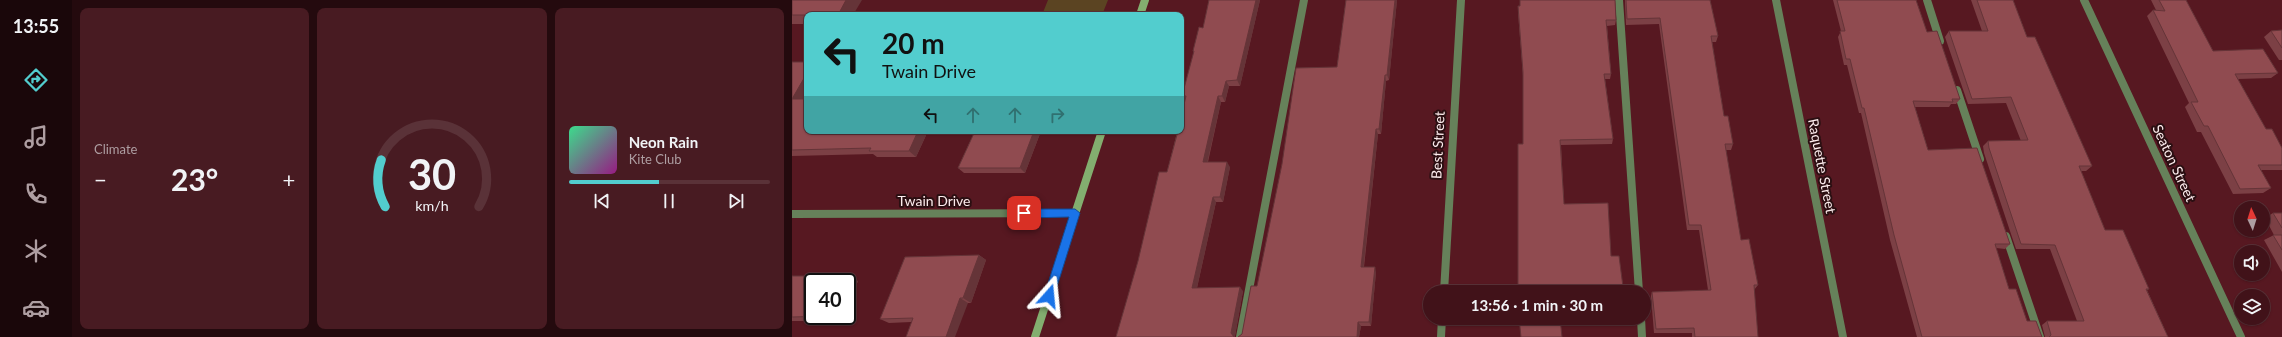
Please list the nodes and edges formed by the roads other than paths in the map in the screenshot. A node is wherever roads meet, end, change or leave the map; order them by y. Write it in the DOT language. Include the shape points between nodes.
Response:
graph roads {
  1 [pos="1145,0"];
  2 [pos="1304,0"];
  3 [pos="1461,0"];
  4 [pos="1619,0"];
  5 [pos="1776,0"];
  6 [pos="1927,0"];
  7 [pos="2084,0"];
  8 [pos="1141,12"];
  9 [pos="1944,52"];
  10 [pos="1954,82"];
  11 [pos="1101,134"];
  12 [pos="1982,165"];
  13 [pos="1075,213"];
  14 [pos="792,214"];
  15 [pos="2002,225"];
  16 [pos="1444,285"];
  17 [pos="1639,285"];
  18 [pos="1442,325"];
  19 [pos="1641,325"];
  20 [pos="1035,337"];
  21 [pos="1240,337"];
  22 [pos="1441,337"];
  23 [pos="1642,337"];
  24 [pos="1843,337"];
  25 [pos="2040,337"];
  26 [pos="2241,337"];
  1 -- 8 [label="street"];
  2 -- 21 [label="street"];
  3 -- 16 [label="street, Best Street"];
  4 -- 17 [label="street"];
  5 -- 24 [label="street, Raquette Street"];
  6 -- 9 [label="street"];
  7 -- 26 [label="street, Seaton Street"];
  10 -- 12 [label="street"];
  11 -- 13 [label="street"];
  13 -- 14 [label="street, Twain Drive"];
  13 -- 20 [label="street"];
  15 -- 25 [label="street"];
  18 -- 22 [label="street"];
  19 -- 23 [label="street"];
}
